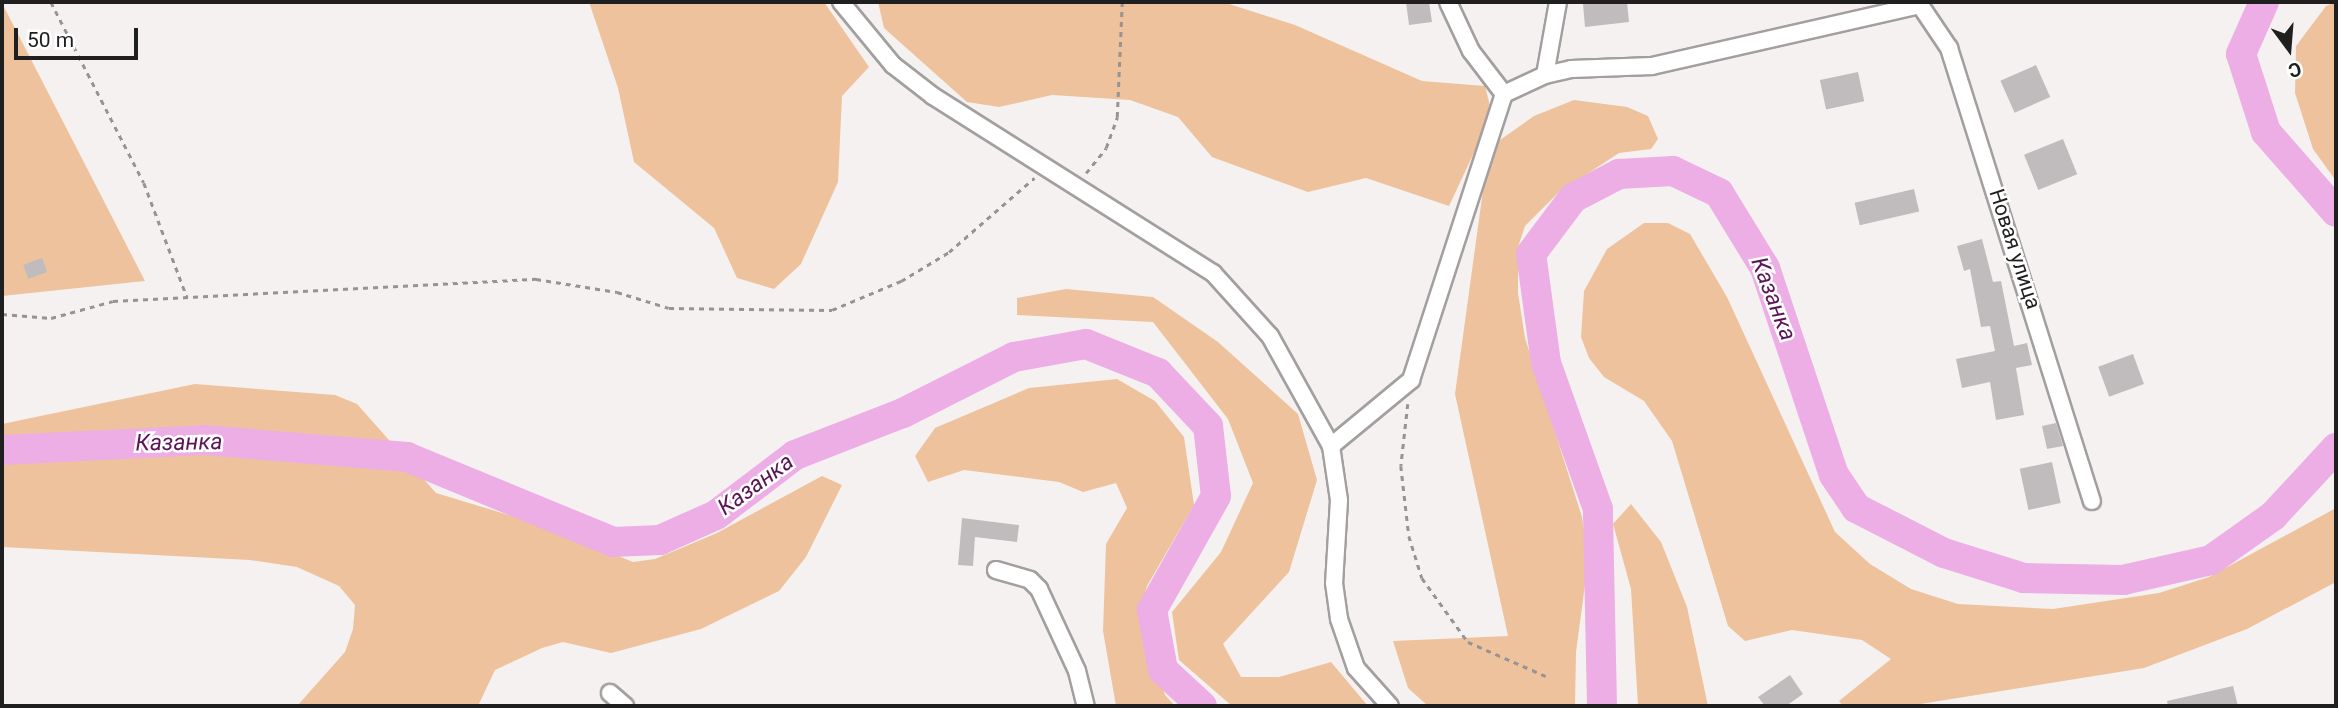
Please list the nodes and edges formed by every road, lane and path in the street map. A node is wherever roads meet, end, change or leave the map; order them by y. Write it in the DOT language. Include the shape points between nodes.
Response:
graph roads {
  1 [pos="51,2"];
  2 [pos="841,2"];
  3 [pos="1122,2"];
  4 [pos="1448,2"];
  5 [pos="1558,2"];
  6 [pos="1921,4"];
  7 [pos="1545,75"];
  8 [pos="1504,94"];
  9 [pos="1042,167"];
  10 [pos="1075,187"];
  11 [pos="187,297"];
  12 [pos="2,314"];
  13 [pos="1411,380"];
  14 [pos="1331,446"];
  15 [pos="2092,501"];
  16 [pos="996,570"];
  17 [pos="1546,676"];
  18 [pos="610,693"];
  19 [pos="625,706"];
  20 [pos="1086,706"];
  21 [pos="1390,706"];
  1 -- 11 [label="path" via="144,183"];
  2 -- 9 [label="street" via="893,65"];
  3 -- 10 [label="path" via="1117,117 1106,148"];
  4 -- 8 [label="street" via="1471,51"];
  5 -- 7 [label="street"];
  6 -- 7 [label="street" via="1652,66"];
  6 -- 15 [label="street, Новая улица" via="1949,48"];
  7 -- 8 [label="street"];
  8 -- 13 [label="street"];
  9 -- 10 [label="street"];
  9 -- 11 [label="path" via="1022,193 949,252 901,281 832,310 669,308 617,292 536,279"];
  10 -- 14 [label="street" via="1213,273 1270,336"];
  11 -- 12 [label="path" via="113,301 51,318"];
  13 -- 14 [label="street"];
  13 -- 17 [label="path" via="1401,466 1409,536 1422,578 1468,642"];
  14 -- 21 [label="street" via="1339,500 1334,583 1339,620 1356,667"];
  16 -- 20 [label="street" via="1030,580 1039,589 1077,671"];
  18 -- 19 [label="street"];
}
